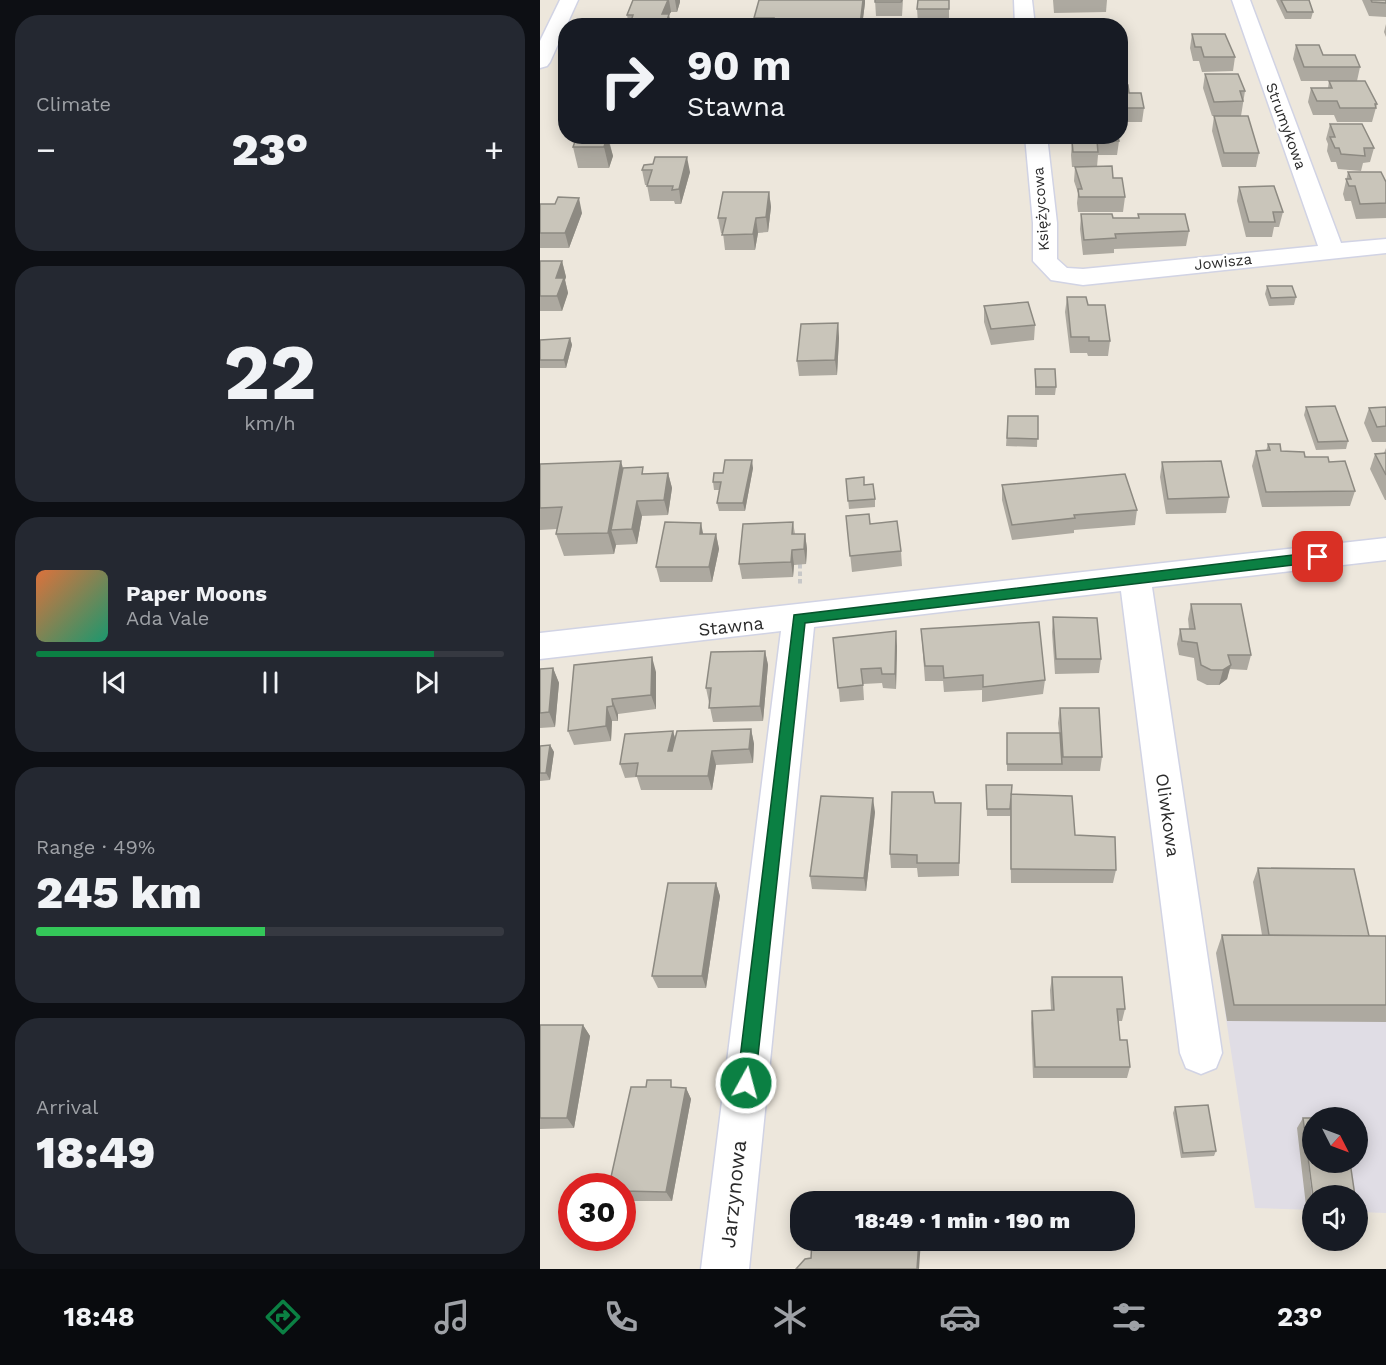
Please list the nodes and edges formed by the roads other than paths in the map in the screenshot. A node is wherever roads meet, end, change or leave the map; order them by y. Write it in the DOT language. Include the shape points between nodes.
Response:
graph roads {
  1 [pos="569,0"];
  2 [pos="1023,0"];
  3 [pos="1241,0"];
  4 [pos="561,18"];
  5 [pos="1024,18"];
  6 [pos="558,24"];
  7 [pos="540,62"];
  8 [pos="1037,144"];
  9 [pos="1386,246"];
  10 [pos="1332,251"];
  11 [pos="1060,275"];
  12 [pos="1386,549"];
  13 [pos="1135,578"];
  14 [pos="799,618"];
  15 [pos="540,646"];
  16 [pos="1201,1053"];
  17 [pos="725,1269"];
  1 -- 4 [label="street"];
  2 -- 5 [label="street"];
  3 -- 10 [label="street, Strumykowa"];
  6 -- 7 [label="street"];
  8 -- 11 [label="street, Księżycowa" via="1045,261"];
  9 -- 10 [label="street, Jowisza"];
  10 -- 11 [label="street, Jowisza" via="1083,277"];
  12 -- 13 [label="street, Stawna"];
  13 -- 14 [label="street, Stawna"];
  13 -- 16 [label="street, Oliwkowa"];
  14 -- 15 [label="street, Stawna"];
  14 -- 17 [label="street, Jarzynowa"];
}
